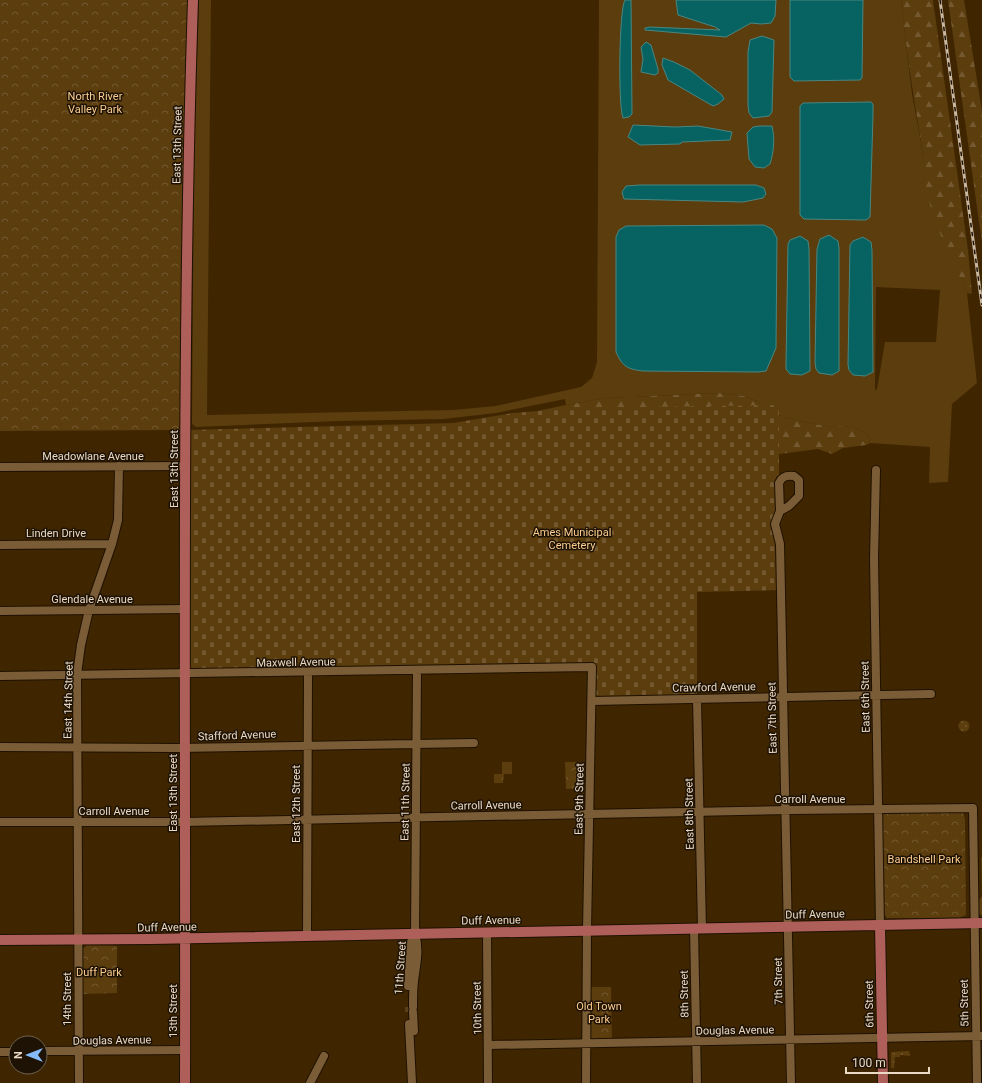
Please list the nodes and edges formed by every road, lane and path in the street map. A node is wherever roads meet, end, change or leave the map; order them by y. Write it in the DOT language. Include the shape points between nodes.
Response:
graph roads {
  1 [pos="193,0"];
  2 [pos="119,466"];
  3 [pos="186,466"];
  4 [pos="0,467"];
  5 [pos="876,470"];
  6 [pos="780,510"];
  7 [pos="112,544"];
  8 [pos="0,545"];
  9 [pos="185,609"];
  10 [pos="89,610"];
  11 [pos="0,611"];
  12 [pos="592,667"];
  13 [pos="417,671"];
  14 [pos="308,672"];
  15 [pos="77,674"];
  16 [pos="185,675"];
  17 [pos="0,676"];
  18 [pos="931,694"];
  19 [pos="876,695"];
  20 [pos="783,697"];
  21 [pos="697,699"];
  22 [pos="592,701"];
  23 [pos="474,742"];
  24 [pos="417,743"];
  25 [pos="308,744"];
  26 [pos="0,747"];
  27 [pos="77,747"];
  28 [pos="185,748"];
  29 [pos="973,808"];
  30 [pos="785,810"];
  31 [pos="877,810"];
  32 [pos="700,812"];
  33 [pos="590,814"];
  34 [pos="416,817"];
  35 [pos="308,820"];
  36 [pos="0,822"];
  37 [pos="78,822"];
  38 [pos="185,822"];
  39 [pos="978,923"];
  40 [pos="880,925"];
  41 [pos="788,927"];
  42 [pos="698,928"];
  43 [pos="587,930"];
  44 [pos="487,932"];
  45 [pos="415,934"];
  46 [pos="307,936"];
  47 [pos="184,938"];
  48 [pos="0,940"];
  49 [pos="78,940"];
  50 [pos="411,1009"];
  51 [pos="979,1036"];
  52 [pos="882,1038"];
  53 [pos="790,1040"];
  54 [pos="696,1041"];
  55 [pos="586,1043"];
  56 [pos="488,1045"];
  57 [pos="185,1050"];
  58 [pos="79,1051"];
  59 [pos="48,1052"];
  60 [pos="412,1054"];
  61 [pos="324,1056"];
  62 [pos="79,1083"];
  63 [pos="185,1083"];
  64 [pos="310,1083"];
  65 [pos="412,1083"];
  66 [pos="488,1083"];
  67 [pos="586,1083"];
  68 [pos="697,1083"];
  69 [pos="791,1083"];
  70 [pos="883,1083"];
  71 [pos="976,1083"];
  1 -- 3 [label="main road, East 13th Street" via="189,102"];
  2 -- 3 [label="street, Meadowlane Avenue"];
  2 -- 4 [label="street, Meadowlane Avenue"];
  2 -- 7 [label="street, East 14th Street" via="118,520"];
  3 -- 9 [label="main road, East 13th Street"];
  5 -- 19 [label="street, East 6th Street"];
  6 -- 20 [label="street, East 7th Street" via="775,524 780,544"];
  7 -- 8 [label="street, Linden Drive"];
  7 -- 10 [label="street, East 14th Street"];
  9 -- 10 [label="street, Glendale Avenue"];
  9 -- 16 [label="main road, East 13th Street"];
  10 -- 11 [label="street, Glendale Avenue"];
  10 -- 15 [label="street, East 14th Street"];
  12 -- 13 [label="street, Maxwell Avenue"];
  12 -- 22 [label="street, East 9th Street"];
  13 -- 14 [label="street, Maxwell Avenue"];
  13 -- 24 [label="street, East 11th Street"];
  14 -- 16 [label="street, Maxwell Avenue"];
  14 -- 25 [label="street, East 12th Street"];
  15 -- 16 [label="street, Maxwell Avenue"];
  15 -- 17 [label="street, Maxwell Avenue"];
  15 -- 27 [label="street, East 14th Street"];
  16 -- 28 [label="main road, East 13th Street"];
  18 -- 19 [label="street, Crawford Avenue"];
  19 -- 20 [label="street, Crawford Avenue"];
  19 -- 31 [label="street, East 6th Street"];
  20 -- 21 [label="street, Crawford Avenue"];
  20 -- 30 [label="street, East 7th Street"];
  21 -- 22 [label="street, Crawford Avenue"];
  21 -- 32 [label="street, East 8th Street"];
  22 -- 33 [label="street, East 9th Street"];
  23 -- 24 [label="street, Stafford Avenue"];
  24 -- 25 [label="street, Stafford Avenue"];
  24 -- 34 [label="street, East 11th Street"];
  25 -- 28 [label="street, Stafford Avenue"];
  25 -- 35 [label="street, East 12th Street"];
  26 -- 27 [label="street, Stafford Avenue"];
  27 -- 28 [label="street, Stafford Avenue"];
  27 -- 37 [label="street, East 14th Street"];
  28 -- 38 [label="main road, East 13th Street"];
  29 -- 31 [label="street, Carroll Avenue"];
  29 -- 39 [label="street, 5th Street"];
  30 -- 31 [label="street, Carroll Avenue"];
  30 -- 32 [label="street, Carroll Avenue"];
  30 -- 41 [label="street, East 7th Street"];
  31 -- 40 [label="street, East 6th Street"];
  32 -- 33 [label="street, Carroll Avenue"];
  32 -- 42 [label="street, East 8th Street"];
  33 -- 34 [label="street, Carroll Avenue"];
  33 -- 43 [label="street, East 9th Street"];
  34 -- 35 [label="street, Carroll Avenue"];
  34 -- 45 [label="street, East 11th Street"];
  35 -- 38 [label="street, Carroll Avenue"];
  35 -- 46 [label="street, East 12th Street"];
  36 -- 37 [label="street, Carroll Avenue"];
  37 -- 38 [label="street, Carroll Avenue"];
  37 -- 49 [label="street, East 14th Street"];
  38 -- 47 [label="main road, East 13th Street"];
  39 -- 40 [label="main road, Duff Avenue"];
  39 -- 51 [label="street, 5th Street"];
  40 -- 41 [label="main road, Duff Avenue"];
  40 -- 52 [label="main road, 6th Street"];
  41 -- 42 [label="main road, Duff Avenue"];
  41 -- 53 [label="street, 7th Street"];
  42 -- 43 [label="main road, Duff Avenue"];
  42 -- 54 [label="street, 8th Street"];
  43 -- 44 [label="main road, Duff Avenue"];
  43 -- 55 [label="street, East 9th Street"];
  44 -- 45 [label="main road, Duff Avenue"];
  44 -- 56 [label="street, 10th Street"];
  45 -- 46 [label="main road, Duff Avenue"];
  45 -- 50 [label="street, 11th Street" via="411,942"];
  46 -- 47 [label="main road, Duff Avenue"];
  47 -- 49 [label="main road, Duff Avenue"];
  47 -- 57 [label="main road, 13th Street"];
  48 -- 49 [label="main road, Duff Avenue"];
  49 -- 58 [label="street, 14th Street"];
  50 -- 60 [label="street, 11th Street" via="409,1023"];
  50 -- 60 [label="street, 11th Street" via="414,1041"];
  51 -- 52 [label="street, Douglas Avenue"];
  51 -- 71 [label="street, 5th Street"];
  52 -- 53 [label="street, Douglas Avenue"];
  52 -- 70 [label="main road, 6th Street"];
  53 -- 54 [label="street, Douglas Avenue"];
  53 -- 69 [label="street, 7th Street"];
  54 -- 55 [label="street, Douglas Avenue"];
  54 -- 68 [label="street, 8th Street"];
  55 -- 56 [label="street, Douglas Avenue"];
  55 -- 67 [label="street, East 9th Street"];
  56 -- 66 [label="street, 10th Street"];
  57 -- 58 [label="street, Douglas Avenue"];
  57 -- 63 [label="main road, 13th Street"];
  58 -- 59 [label="street, Douglas Avenue"];
  58 -- 62 [label="street, 14th Street"];
  60 -- 65 [label="street, 11th Street"];
  61 -- 64 [label="street"];
}
